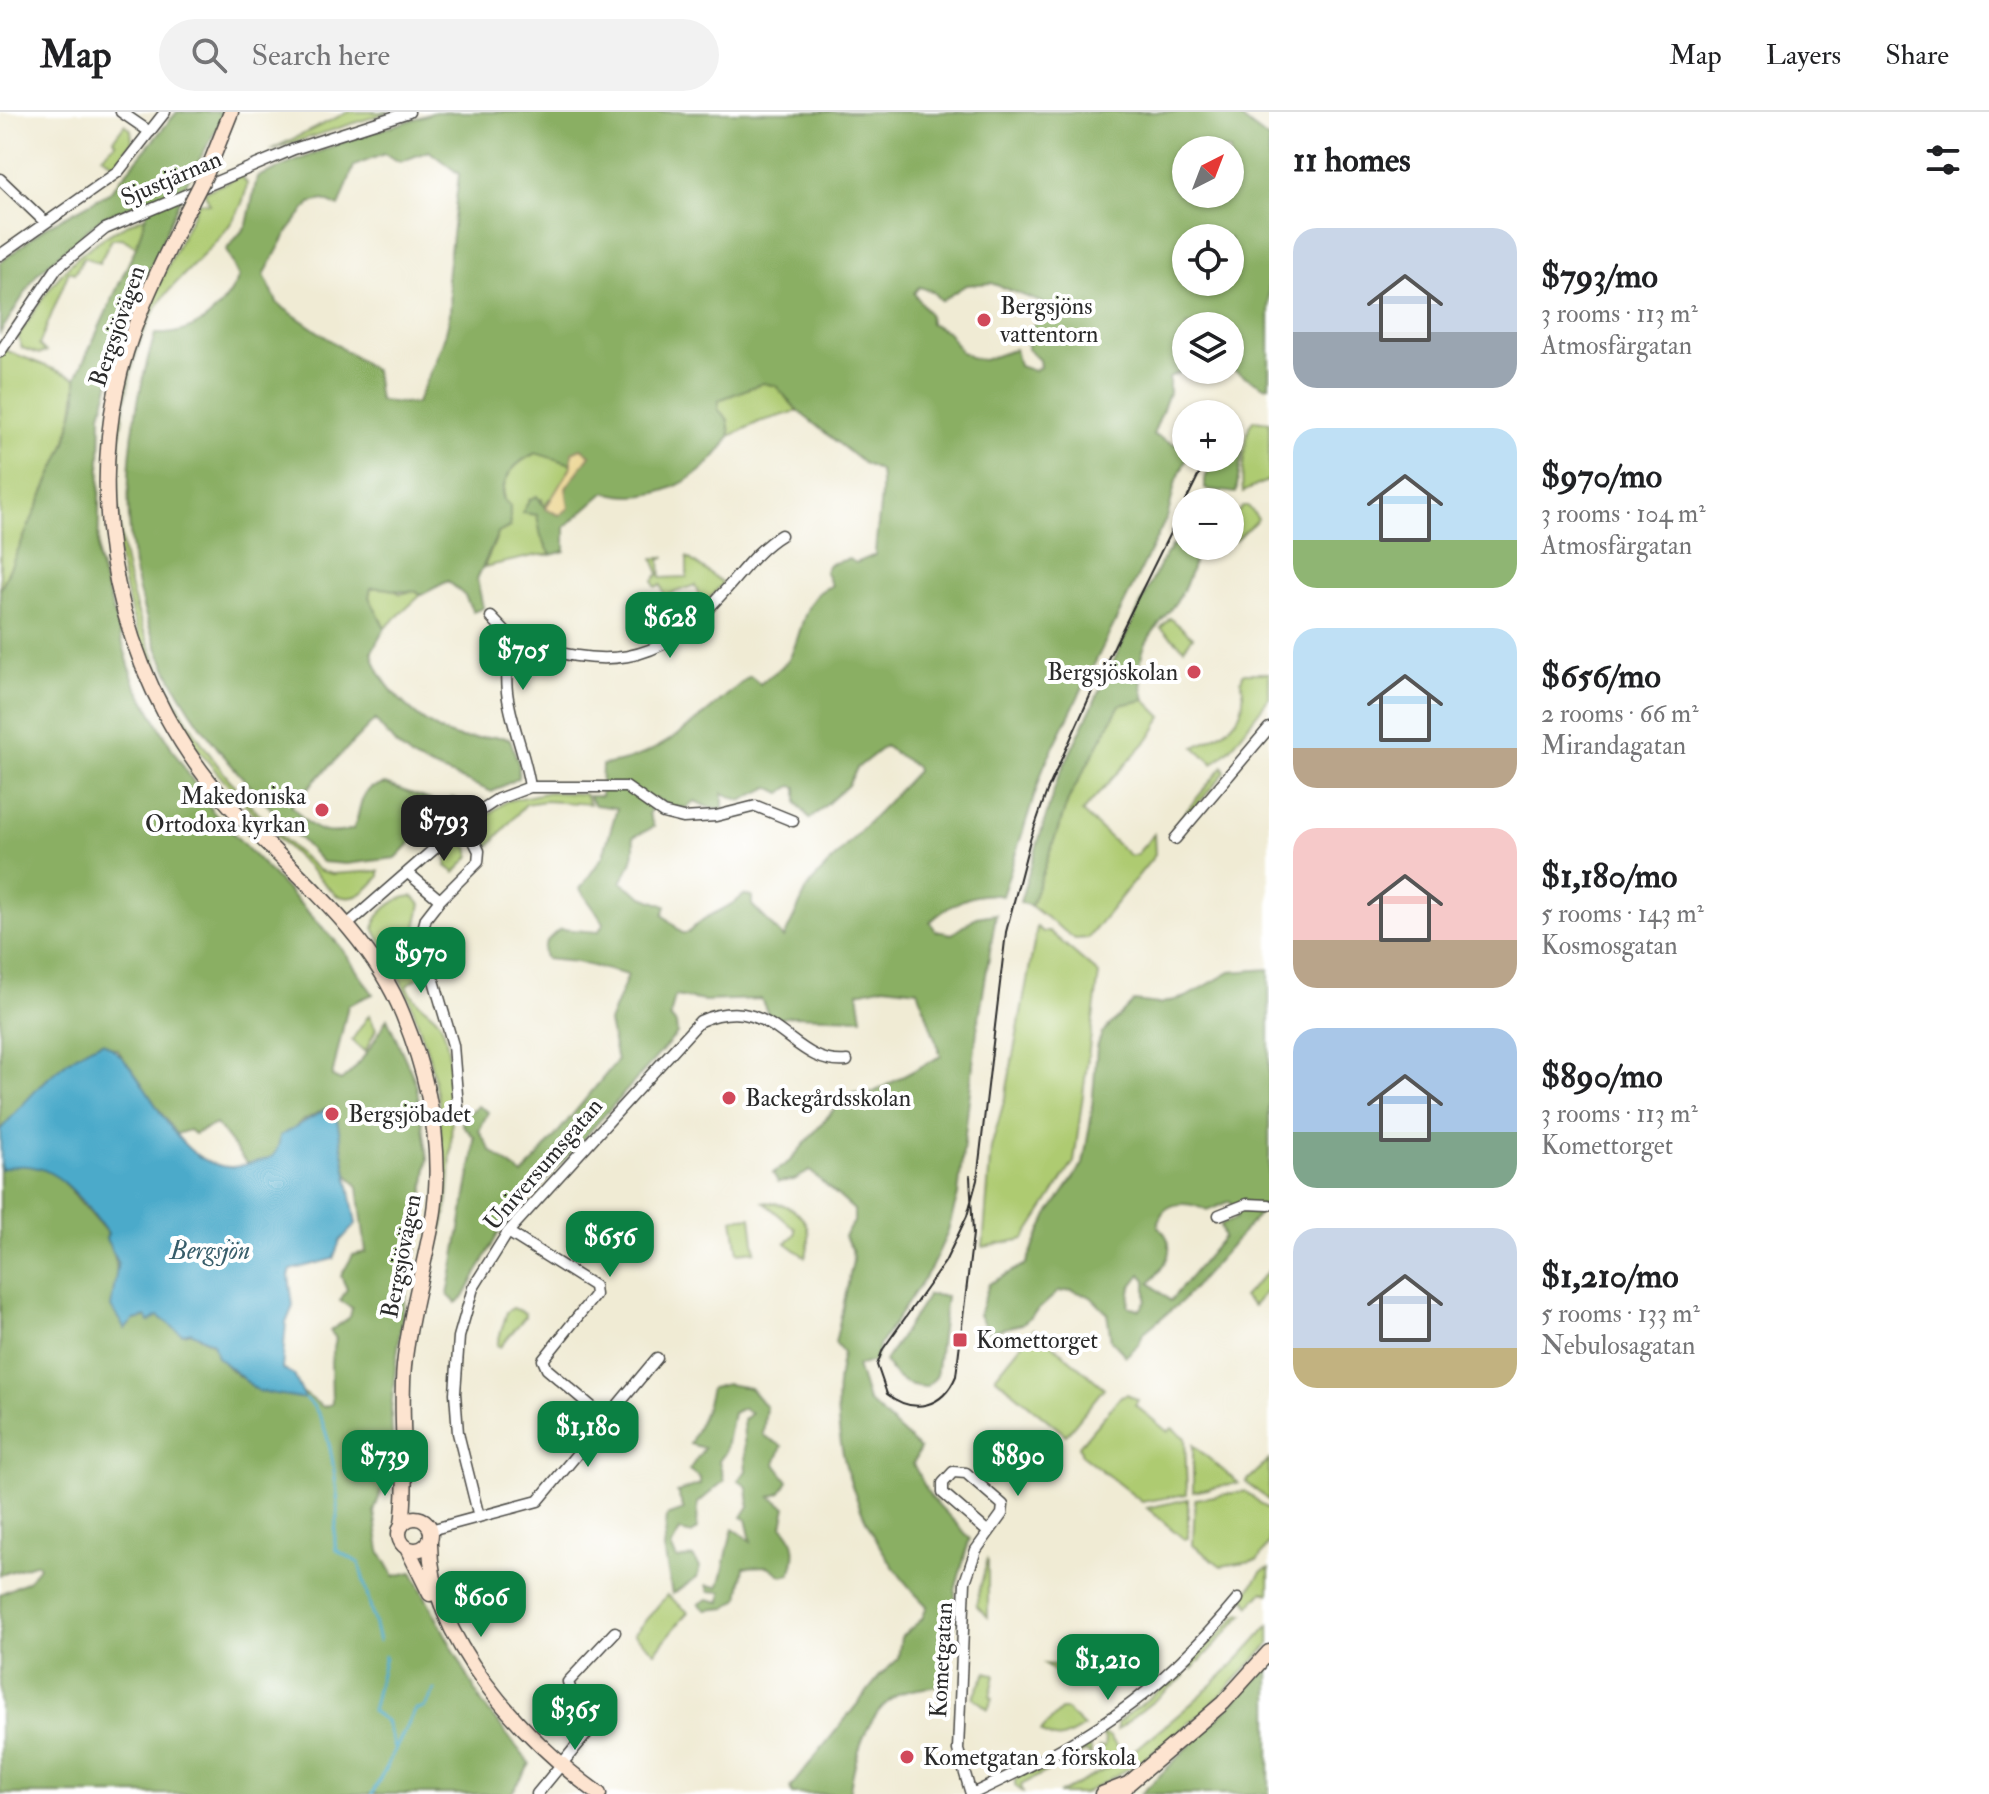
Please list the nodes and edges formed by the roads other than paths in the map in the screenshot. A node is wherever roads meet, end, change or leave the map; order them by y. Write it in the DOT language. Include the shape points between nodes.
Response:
graph roads {
  1 [pos="121,112"];
  2 [pos="165,112"];
  3 [pos="231,112"];
  4 [pos="409,112"];
  5 [pos="150,132"];
  6 [pos="0,179"];
  7 [pos="45,222"];
  8 [pos="0,255"];
  9 [pos="0,352"];
  10 [pos="781,535"];
  11 [pos="491,617"];
  12 [pos="514,641"];
  13 [pos="1269,728"];
  14 [pos="530,787"];
  15 [pos="793,821"];
  16 [pos="456,828"];
  17 [pos="1175,839"];
  18 [pos="408,873"];
  19 [pos="440,900"];
  20 [pos="346,926"];
  21 [pos="847,1061"];
  22 [pos="458,1107"];
  23 [pos="1269,1205"];
  24 [pos="1219,1215"];
  25 [pos="508,1232"];
  26 [pos="657,1358"];
  27 [pos="606,1419"];
  28 [pos="405,1475"];
  29 [pos="479,1517"];
  30 [pos="402,1524"];
  31 [pos="427,1530"];
  32 [pos="988,1532"];
  33 [pos="407,1548"];
  34 [pos="1238,1599"];
  35 [pos="615,1632"];
  36 [pos="1269,1652"];
  37 [pos="558,1768"];
  38 [pos="1125,1789"];
  39 [pos="537,1794"];
  40 [pos="585,1794"];
  41 [pos="599,1794"];
  42 [pos="971,1794"];
  43 [pos="1102,1794"];
  1 -- 5 [label="street"];
  2 -- 5 [label="street"];
  3 -- 20 [label="street, Bergsjövägen, bridge" via="139,317 116,390 106,459 111,553 144,669 179,735 227,802"];
  4 -- 9 [label="street, Sjustjärnan" via="261,162 105,229 57,268"];
  5 -- 7 [label="street" via="107,181"];
  6 -- 7 [label="street"];
  7 -- 8 [label="street"];
  10 -- 12 [label="street" via="764,545 701,619 649,651 589,658"];
  11 -- 12 [label="street"];
  12 -- 14 [label="street" via="507,660 507,708"];
  13 -- 17 [label="street"];
  14 -- 15 [label="street" via="626,787 663,813 683,818 756,806"];
  14 -- 16 [label="street" via="498,799"];
  16 -- 18 [label="street"];
  16 -- 19 [label="street" via="474,841 478,862"];
  18 -- 19 [label="street"];
  18 -- 20 [label="street"];
  19 -- 22 [label="street" via="426,918 421,947 453,1045"];
  20 -- 28 [label="street, Bergsjövägen" via="402,1010 422,1064 433,1118 433,1217 403,1380"];
  21 -- 25 [label="street, Universumsgatan" via="830,1063 751,1014 730,1012 700,1021"];
  23 -- 24 [label="street" via="1247,1204"];
  25 -- 27 [label="street" via="594,1286 595,1295 543,1360"];
  25 -- 29 [label="street, Universumsgatan" via="473,1288 455,1357 458,1433"];
  26 -- 27 [label="street"];
  27 -- 29 [label="street" via="538,1501"];
  28 -- 30 [label="street, Bergsjövägen"];
  28 -- 31 [label="street, Bergsjövägen"];
  29 -- 31 [label="street"];
  30 -- 31 [label="street" via="412,1518"];
  30 -- 33 [label="street, Bergsjövägen" via="399,1539"];
  31 -- 33 [label="street" via="421,1549"];
  31 -- 37 [label="street, Bergsjövägen" via="434,1584 472,1663"];
  32 -- 32 [label="street" via="1003,1505 966,1473 953,1472 943,1483 943,1493"];
  32 -- 42 [label="street, Kometgatan" via="970,1564 964,1605 958,1750"];
  33 -- 37 [label="street, Bergsjövägen" via="476,1680 500,1712"];
  34 -- 42 [label="street" via="1175,1671 1137,1703 1082,1739"];
  35 -- 37 [label="street" via="568,1682 593,1713 593,1726"];
  36 -- 38 [label="street" via="1223,1703"];
  37 -- 39 [label="street"];
  37 -- 40 [label="street, Bergsjövägen"];
  37 -- 41 [label="street, Bergsjövägen"];
  38 -- 43 [label="street"];
}
